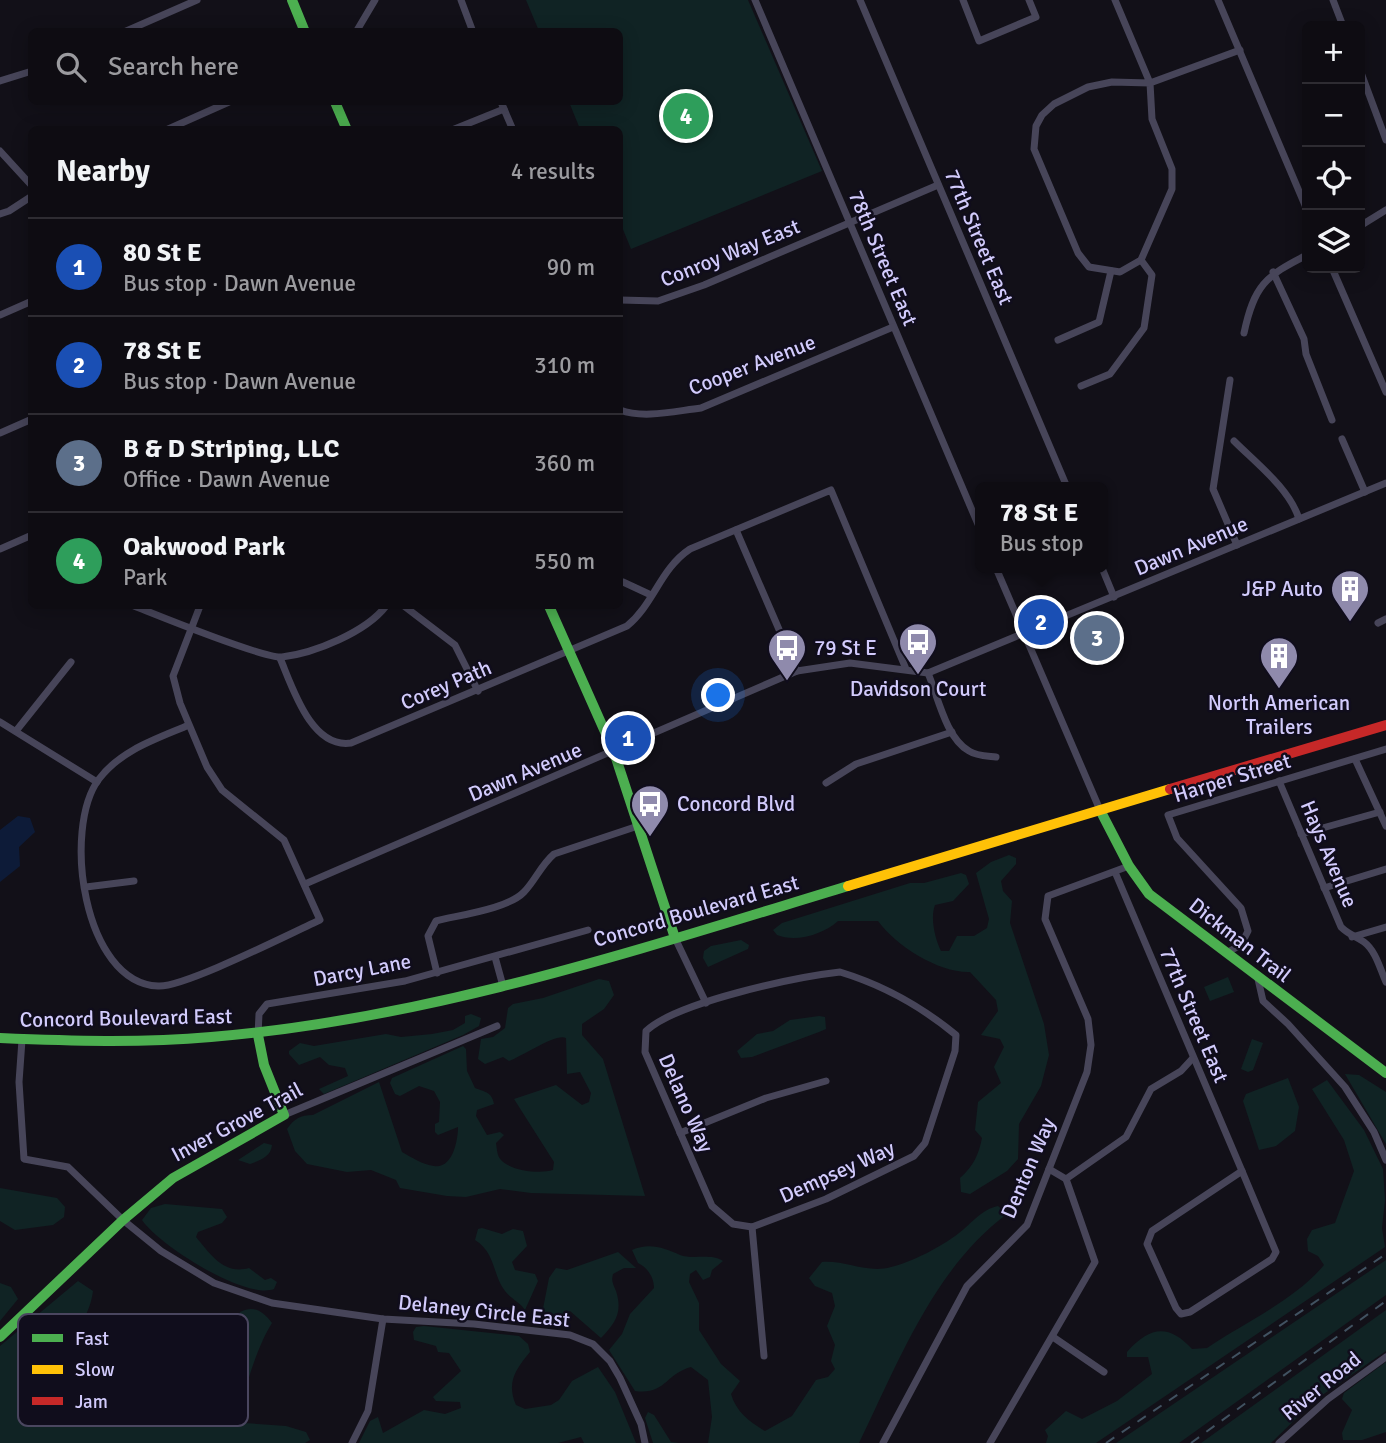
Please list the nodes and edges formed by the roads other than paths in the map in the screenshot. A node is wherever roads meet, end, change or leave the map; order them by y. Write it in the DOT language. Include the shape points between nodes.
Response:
graph roads {
  1 [pos="197,0"];
  2 [pos="292,0"];
  3 [pos="374,0"];
  4 [pos="461,0"];
  5 [pos="755,0"];
  6 [pos="860,0"];
  7 [pos="963,0"];
  8 [pos="1029,0"];
  9 [pos="1115,0"];
  10 [pos="1218,0"];
  11 [pos="1334,0"];
  12 [pos="1341,21"];
  13 [pos="133,28"];
  14 [pos="303,28"];
  15 [pos="358,28"];
  16 [pos="472,28"];
  17 [pos="1240,50"];
  18 [pos="28,72"];
  19 [pos="0,81"];
  20 [pos="1150,83"];
  21 [pos="1365,83"];
  22 [pos="222,105"];
  23 [pos="336,105"];
  24 [pos="503,105"];
  25 [pos="175,126"];
  26 [pos="346,126"];
  27 [pos="460,126"];
  28 [pos="511,126"];
  29 [pos="1386,140"];
  30 [pos="0,151"];
  31 [pos="28,182"];
  32 [pos="938,185"];
  33 [pos="1302,197"];
  34 [pos="28,198"];
  35 [pos="1386,210"];
  36 [pos="0,214"];
  37 [pos="850,222"];
  38 [pos="1365,223"];
  39 [pos="1302,258"];
  40 [pos="1141,260"];
  41 [pos="1111,271"];
  42 [pos="1273,272"];
  43 [pos="1334,273"];
  44 [pos="623,300"];
  45 [pos="28,303"];
  46 [pos="0,315"];
  47 [pos="894,327"];
  48 [pos="1244,333"];
  49 [pos="1058,340"];
  50 [pos="1230,380"];
  51 [pos="1082,386"];
  52 [pos="1386,392"];
  53 [pos="623,411"];
  54 [pos="1332,420"];
  55 [pos="28,421"];
  56 [pos="0,433"];
  57 [pos="1342,439"];
  58 [pos="1234,440"];
  59 [pos="1066,482"];
  60 [pos="1386,483"];
  61 [pos="1365,492"];
  62 [pos="975,517"];
  63 [pos="1299,519"];
  64 [pos="736,530"];
  65 [pos="28,537"];
  66 [pos="1237,545"];
  67 [pos="0,549"];
  68 [pos="998,573"];
  69 [pos="1104,573"];
  70 [pos="623,582"];
  71 [pos="651,595"];
  72 [pos="1114,597"];
  73 [pos="142,609"];
  74 [pos="199,609"];
  75 [pos="384,609"];
  76 [pos="408,609"];
  77 [pos="551,609"];
  78 [pos="191,628"];
  79 [pos="1025,635"];
  80 [pos="569,651"];
  81 [pos="280,658"];
  82 [pos="71,662"];
  83 [pos="906,669"];
  84 [pos="797,671"];
  85 [pos="928,673"];
  86 [pos="478,691"];
  87 [pos="0,722"];
  88 [pos="1386,724"];
  89 [pos="189,725"];
  90 [pos="16,731"];
  91 [pos="952,732"];
  92 [pos="1386,749"];
  93 [pos="614,752"];
  94 [pos="996,757"];
  95 [pos="1355,759"];
  96 [pos="97,782"];
  97 [pos="1279,782"];
  98 [pos="826,783"];
  99 [pos="1100,810"];
  100 [pos="1380,812"];
  101 [pos="638,825"];
  102 [pos="1386,826"];
  103 [pos="1301,835"];
  104 [pos="1129,866"];
  105 [pos="1386,869"];
  106 [pos="1115,872"];
  107 [pos="134,881"];
  108 [pos="305,884"];
  109 [pos="86,887"];
  110 [pos="1324,888"];
  111 [pos="1386,927"];
  112 [pos="588,930"];
  113 [pos="1351,937"];
  114 [pos="676,939"];
  115 [pos="1226,953"];
  116 [pos="495,957"];
  117 [pos="438,973"];
  118 [pos="1258,979"];
  119 [pos="1386,982"];
  120 [pos="503,986"];
  121 [pos="706,1003"];
  122 [pos="497,1026"];
  123 [pos="258,1035"];
  124 [pos="0,1038"];
  125 [pos="22,1040"];
  126 [pos="1192,1059"];
  127 [pos="1386,1073"];
  128 [pos="826,1081"];
  129 [pos="285,1115"];
  130 [pos="680,1133"];
  131 [pos="1386,1160"];
  132 [pos="1049,1169"];
  133 [pos="1242,1171"];
  134 [pos="1066,1179"];
  135 [pos="123,1220"];
  136 [pos="752,1227"];
  137 [pos="24,1314"];
  138 [pos="383,1319"];
  139 [pos="18,1320"];
  140 [pos="0,1337"];
  141 [pos="1053,1337"];
  142 [pos="764,1356"];
  143 [pos="1386,1357"];
  144 [pos="1104,1371"];
  145 [pos="352,1443"];
  146 [pos="645,1443"];
  147 [pos="883,1443"];
  148 [pos="990,1443"];
  149 [pos="1279,1443"];
  1 -- 13 [label="street"];
  2 -- 14 [label="main road"];
  3 -- 15 [label="street"];
  4 -- 16 [label="street"];
  5 -- 37 [label="street, 78th Street East"];
  6 -- 32 [label="street, 77th Street East"];
  7 -- 8 [label="street" via="979,41 1036,17"];
  9 -- 20 [label="street"];
  10 -- 17 [label="street"];
  11 -- 12 [label="street"];
  17 -- 20 [label="street"];
  17 -- 33 [label="street"];
  18 -- 19 [label="street"];
  20 -- 40 [label="street" via="1152,119 1172,169 1172,189"];
  20 -- 41 [label="street" via="1088,87 1054,104 1036,126 1034,149 1079,253 1089,267"];
  21 -- 29 [label="street"];
  22 -- 25 [label="street"];
  23 -- 26 [label="main road"];
  24 -- 27 [label="street"];
  24 -- 28 [label="street"];
  30 -- 31 [label="street"];
  32 -- 37 [label="street, Conroy Way East"];
  32 -- 59 [label="street, 77th Street East"];
  34 -- 36 [label="street"];
  35 -- 38 [label="street"];
  37 -- 44 [label="street, Conroy Way East" via="658,301"];
  37 -- 47 [label="street, 78th Street East"];
  39 -- 42 [label="street"];
  40 -- 41 [label="street" via="1120,272"];
  40 -- 51 [label="street" via="1152,275 1144,328 1110,374"];
  41 -- 49 [label="street" via="1099,322"];
  42 -- 48 [label="street" via="1253,296"];
  42 -- 54 [label="street" via="1304,339"];
  43 -- 52 [label="street"];
  45 -- 46 [label="street"];
  47 -- 53 [label="street, Cooper Avenue" via="701,408 667,413"];
  47 -- 62 [label="street, 78th Street East"];
  50 -- 66 [label="street" via="1213,489"];
  55 -- 56 [label="street"];
  57 -- 61 [label="street"];
  58 -- 63 [label="street" via="1284,493"];
  60 -- 61 [label="street, Dawn Avenue"];
  61 -- 63 [label="street, Dawn Avenue"];
  63 -- 66 [label="street, Dawn Avenue"];
  64 -- 71 [label="street, Corey Path" via="676,559"];
  64 -- 83 [label="street, Corey Path" via="831,490"];
  64 -- 84 [label="street"];
  65 -- 67 [label="street"];
  66 -- 72 [label="street, Dawn Avenue"];
  68 -- 79 [label="street"];
  69 -- 72 [label="street"];
  70 -- 71 [label="street"];
  71 -- 80 [label="street, Corey Path" via="638,617 627,625"];
  72 -- 79 [label="street, Dawn Avenue"];
  73 -- 78 [label="street"];
  74 -- 78 [label="street"];
  75 -- 81 [label="street" via="353,635"];
  76 -- 86 [label="street" via="455,645"];
  77 -- 80 [label="main road"];
  78 -- 81 [label="street"];
  78 -- 89 [label="street" via="173,677"];
  79 -- 85 [label="street, Dawn Avenue"];
  79 -- 99 [label="street"];
  80 -- 86 [label="street, Corey Path"];
  80 -- 93 [label="main road"];
  81 -- 86 [label="street, Corey Path" via="309,721 342,744"];
  82 -- 90 [label="street"];
  83 -- 84 [label="street, Dawn Avenue" via="850,663"];
  83 -- 85 [label="street, Dawn Avenue"];
  84 -- 93 [label="street, Dawn Avenue"];
  85 -- 91 [label="street"];
  87 -- 90 [label="street"];
  88 -- 99 [label="main road, Concord Boulevard East"];
  89 -- 96 [label="street" via="126,753"];
  89 -- 108 [label="street" via="222,790 284,840"];
  90 -- 96 [label="street"];
  91 -- 94 [label="street" via="972,753"];
  91 -- 98 [label="street" via="856,764"];
  92 -- 95 [label="street, Harper Street"];
  93 -- 101 [label="main road"];
  93 -- 108 [label="street, Dawn Avenue"];
  95 -- 97 [label="street, Harper Street"];
  95 -- 100 [label="street"];
  96 -- 109 [label="street" via="81,831"];
  97 -- 103 [label="street, Hays Avenue"];
  97 -- 115 [label="street, Harper Street" via="1168,815 1177,838 1241,908 1248,931 1241,945"];
  99 -- 104 [label="main road, Dickman Trail"];
  99 -- 114 [label="main road, Concord Boulevard East"];
  100 -- 102 [label="street"];
  100 -- 103 [label="street"];
  101 -- 114 [label="main road"];
  101 -- 117 [label="street" via="554,854 511,902 436,921 428,936"];
  103 -- 110 [label="street, Hays Avenue"];
  104 -- 106 [label="street"];
  104 -- 115 [label="main road, Dickman Trail" via="1149,894"];
  105 -- 110 [label="street"];
  106 -- 126 [label="street, 77th Street East"];
  106 -- 132 [label="street, Denton Way" via="1048,896 1045,919 1088,1019 1091,1045 1087,1072"];
  107 -- 109 [label="street"];
  108 -- 109 [label="street" via="320,920 162,986 146,985 125,975 104,950"];
  110 -- 113 [label="street, Hays Avenue" via="1341,927"];
  111 -- 113 [label="street"];
  112 -- 116 [label="street, Darcy Lane"];
  113 -- 119 [label="street, Hays Avenue" via="1373,952"];
  114 -- 120 [label="main road, Concord Boulevard East"];
  114 -- 121 [label="street"];
  115 -- 118 [label="main road, Dickman Trail"];
  116 -- 117 [label="street, Darcy Lane"];
  116 -- 120 [label="street"];
  117 -- 123 [label="street, Darcy Lane" via="267,1004 259,1014"];
  118 -- 127 [label="main road, Dickman Trail"];
  118 -- 131 [label="street" via="1263,1001 1345,1087"];
  120 -- 123 [label="main road, Concord Boulevard East" via="399,1011"];
  121 -- 130 [label="street, Delano Way" via="646,1031 645,1052"];
  121 -- 136 [label="street, Dempsey Way" via="810,975 840,972 868,980 956,1035 956,1051 925,1143 914,1156 827,1199"];
  122 -- 129 [label="street, Inver Grove Trail"];
  123 -- 125 [label="main road, Concord Boulevard East" via="126,1042"];
  123 -- 129 [label="main road" via="264,1065"];
  124 -- 125 [label="main road, Concord Boulevard East"];
  125 -- 135 [label="street, Delaney Circle East" via="19,1082 24,1159 68,1167"];
  126 -- 133 [label="street, 77th Street East"];
  126 -- 134 [label="street" via="1151,1089 1126,1137"];
  128 -- 130 [label="street" via="766,1098"];
  129 -- 135 [label="main road, Inver Grove Trail" via="173,1178"];
  130 -- 136 [label="street, Delano Way" via="712,1206 733,1224"];
  132 -- 134 [label="street"];
  132 -- 147 [label="street, Denton Way" via="1027,1225 967,1286"];
  133 -- 133 [label="street, 77th Street East" via="1276,1252 1260,1267 1181,1314 1149,1238 1152,1231"];
  134 -- 141 [label="street" via="1096,1262"];
  135 -- 137 [label="main road, Inver Grove Trail"];
  135 -- 138 [label="street, Delaney Circle East" via="161,1251 214,1283 272,1303"];
  136 -- 142 [label="street"];
  138 -- 145 [label="street, Delaney Circle East" via="368,1411"];
  138 -- 146 [label="street, Delaney Circle East" via="570,1335 593,1344 620,1378"];
  139 -- 140 [label="main road, Inver Grove Trail"];
  141 -- 144 [label="street"];
  141 -- 148 [label="street"];
  143 -- 149 [label="street, River Road" via="1328,1399"];
}
